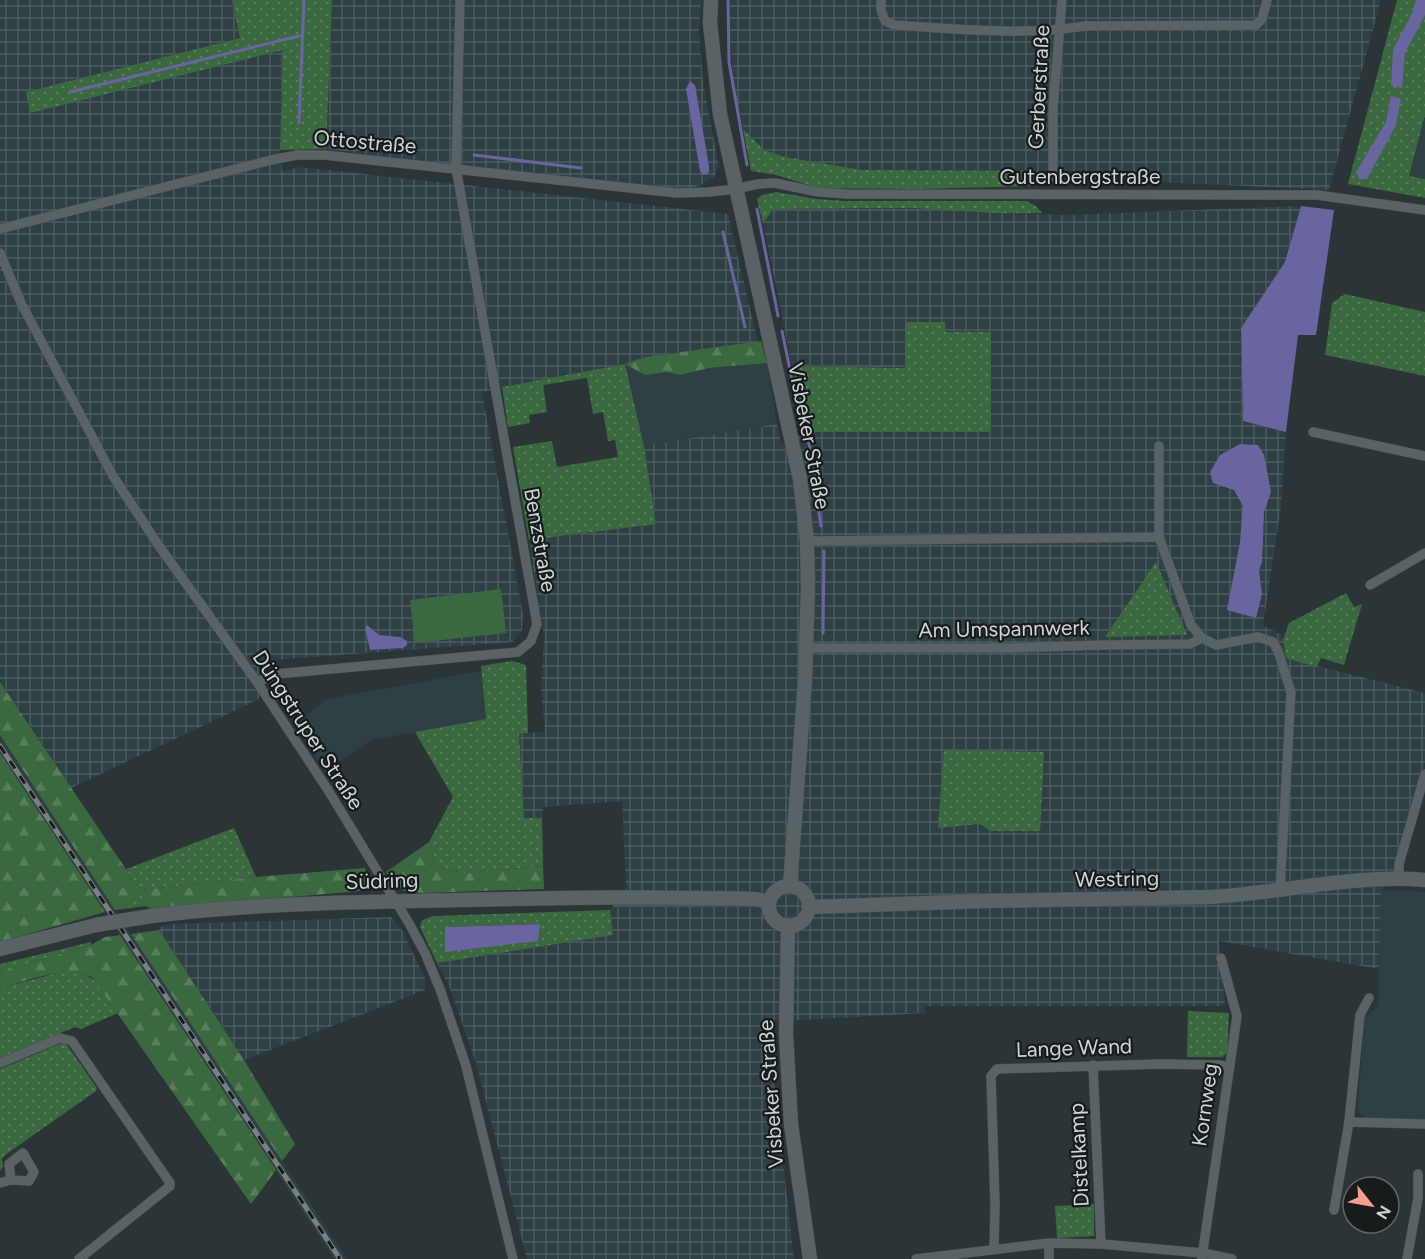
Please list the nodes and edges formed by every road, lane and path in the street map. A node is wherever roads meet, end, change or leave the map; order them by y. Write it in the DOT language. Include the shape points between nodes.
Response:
graph roads {
  1 [pos="460,0"];
  2 [pos="711,0"];
  3 [pos="881,0"];
  4 [pos="1062,0"];
  5 [pos="1267,0"];
  6 [pos="1059,30"];
  7 [pos="456,168"];
  8 [pos="1053,177"];
  9 [pos="735,189"];
  10 [pos="1425,210"];
  11 [pos="0,229"];
  12 [pos="0,253"];
  13 [pos="1313,432"];
  14 [pos="1159,446"];
  15 [pos="1425,456"];
  16 [pos="1160,537"];
  17 [pos="807,541"];
  18 [pos="1425,553"];
  19 [pos="1370,585"];
  20 [pos="1202,638"];
  21 [pos="806,648"];
  22 [pos="257,682"];
  23 [pos="1425,774"];
  24 [pos="1399,878"];
  25 [pos="1425,880"];
  26 [pos="790,886"];
  27 [pos="1280,891"];
  28 [pos="395,901"];
  29 [pos="769,902"];
  30 [pos="809,908"];
  31 [pos="788,926"];
  32 [pos="0,949"];
  33 [pos="1221,958"];
  34 [pos="1369,998"];
  35 [pos="0,1063"];
  36 [pos="1093,1065"];
  37 [pos="1229,1067"];
  38 [pos="1349,1122"];
  39 [pos="1425,1124"];
  40 [pos="1418,1174"];
  41 [pos="10,1180"];
  42 [pos="0,1184"];
  43 [pos="1334,1210"];
  44 [pos="1049,1243"];
  45 [pos="1101,1244"];
  46 [pos="994,1250"];
  47 [pos="1202,1256"];
  48 [pos="79,1259"];
  49 [pos="513,1259"];
  50 [pos="810,1259"];
  51 [pos="916,1259"];
  52 [pos="1049,1259"];
  53 [pos="1232,1259"];
  54 [pos="1407,1259"];
  1 -- 7 [label="street, Benzstraße"];
  2 -- 9 [label="main road, Visbeker Straße" via="716,84"];
  3 -- 6 [label="street" via="885,21 894,25"];
  4 -- 6 [label="street, Gerberstraße"];
  5 -- 6 [label="street" via="1262,19 1256,25 1085,26"];
  6 -- 8 [label="street, Gerberstraße"];
  7 -- 9 [label="street, Ottostraße" via="677,193"];
  7 -- 11 [label="street, Ottostraße" via="297,155"];
  7 -- 22 [label="street, Benzstraße" via="537,624 531,640 518,652 276,674"];
  9 -- 10 [label="street, Gutenbergstraße" via="775,183 847,194 1317,195"];
  9 -- 17 [label="main road, Visbeker Straße" via="800,479"];
  12 -- 22 [label="street, Düngstruper Straße" via="22,305 113,476"];
  13 -- 15 [label="street"];
  14 -- 16 [label="street"];
  16 -- 17 [label="street"];
  16 -- 20 [label="street" via="1191,625"];
  17 -- 21 [label="main road, Visbeker Straße"];
  18 -- 19 [label="street"];
  20 -- 21 [label="street, Am Umspannwerk" via="1190,644"];
  20 -- 27 [label="street, Am Umspannwerk" via="1216,645 1258,637 1273,642 1291,692"];
  21 -- 26 [label="main road, Visbeker Straße"];
  22 -- 28 [label="street, Düngstruper Straße"];
  23 -- 24 [label="street" via="1399,864"];
  24 -- 25 [label="main road, Westring"];
  24 -- 27 [label="main road, Westring"];
  26 -- 29 [label="main road" via="777,890"];
  26 -- 30 [label="main road" via="802,890"];
  27 -- 30 [label="main road, Westring" via="1165,899"];
  28 -- 29 [label="main road, Südring" via="627,897"];
  28 -- 32 [label="main road, Südring, bridge" via="220,908 151,916"];
  28 -- 49 [label="street, Düngstruper Straße" via="440,989 462,1055"];
  29 -- 31 [label="main road" via="771,915"];
  30 -- 31 [label="main road" via="802,921"];
  31 -- 50 [label="main road, Visbeker Straße" via="786,1034 790,1113"];
  33 -- 37 [label="street, Kornweg" via="1237,1016"];
  34 -- 38 [label="street" via="1360,1015"];
  35 -- 48 [label="street" via="60,1038 72,1041 170,1183"];
  36 -- 37 [label="street, Lange Wand"];
  36 -- 45 [label="street, Distelkamp"];
  36 -- 46 [label="street, Lange Wand" via="997,1069 990,1076"];
  37 -- 47 [label="street, Kornweg"];
  38 -- 39 [label="street"];
  38 -- 43 [label="street"];
  40 -- 54 [label="street" via="1418,1198"];
  41 -- 42 [label="street"];
  44 -- 45 [label="street"];
  44 -- 46 [label="street"];
  44 -- 52 [label="street"];
  45 -- 47 [label="street"];
  46 -- 51 [label="street"];
  47 -- 53 [label="street"];
}
